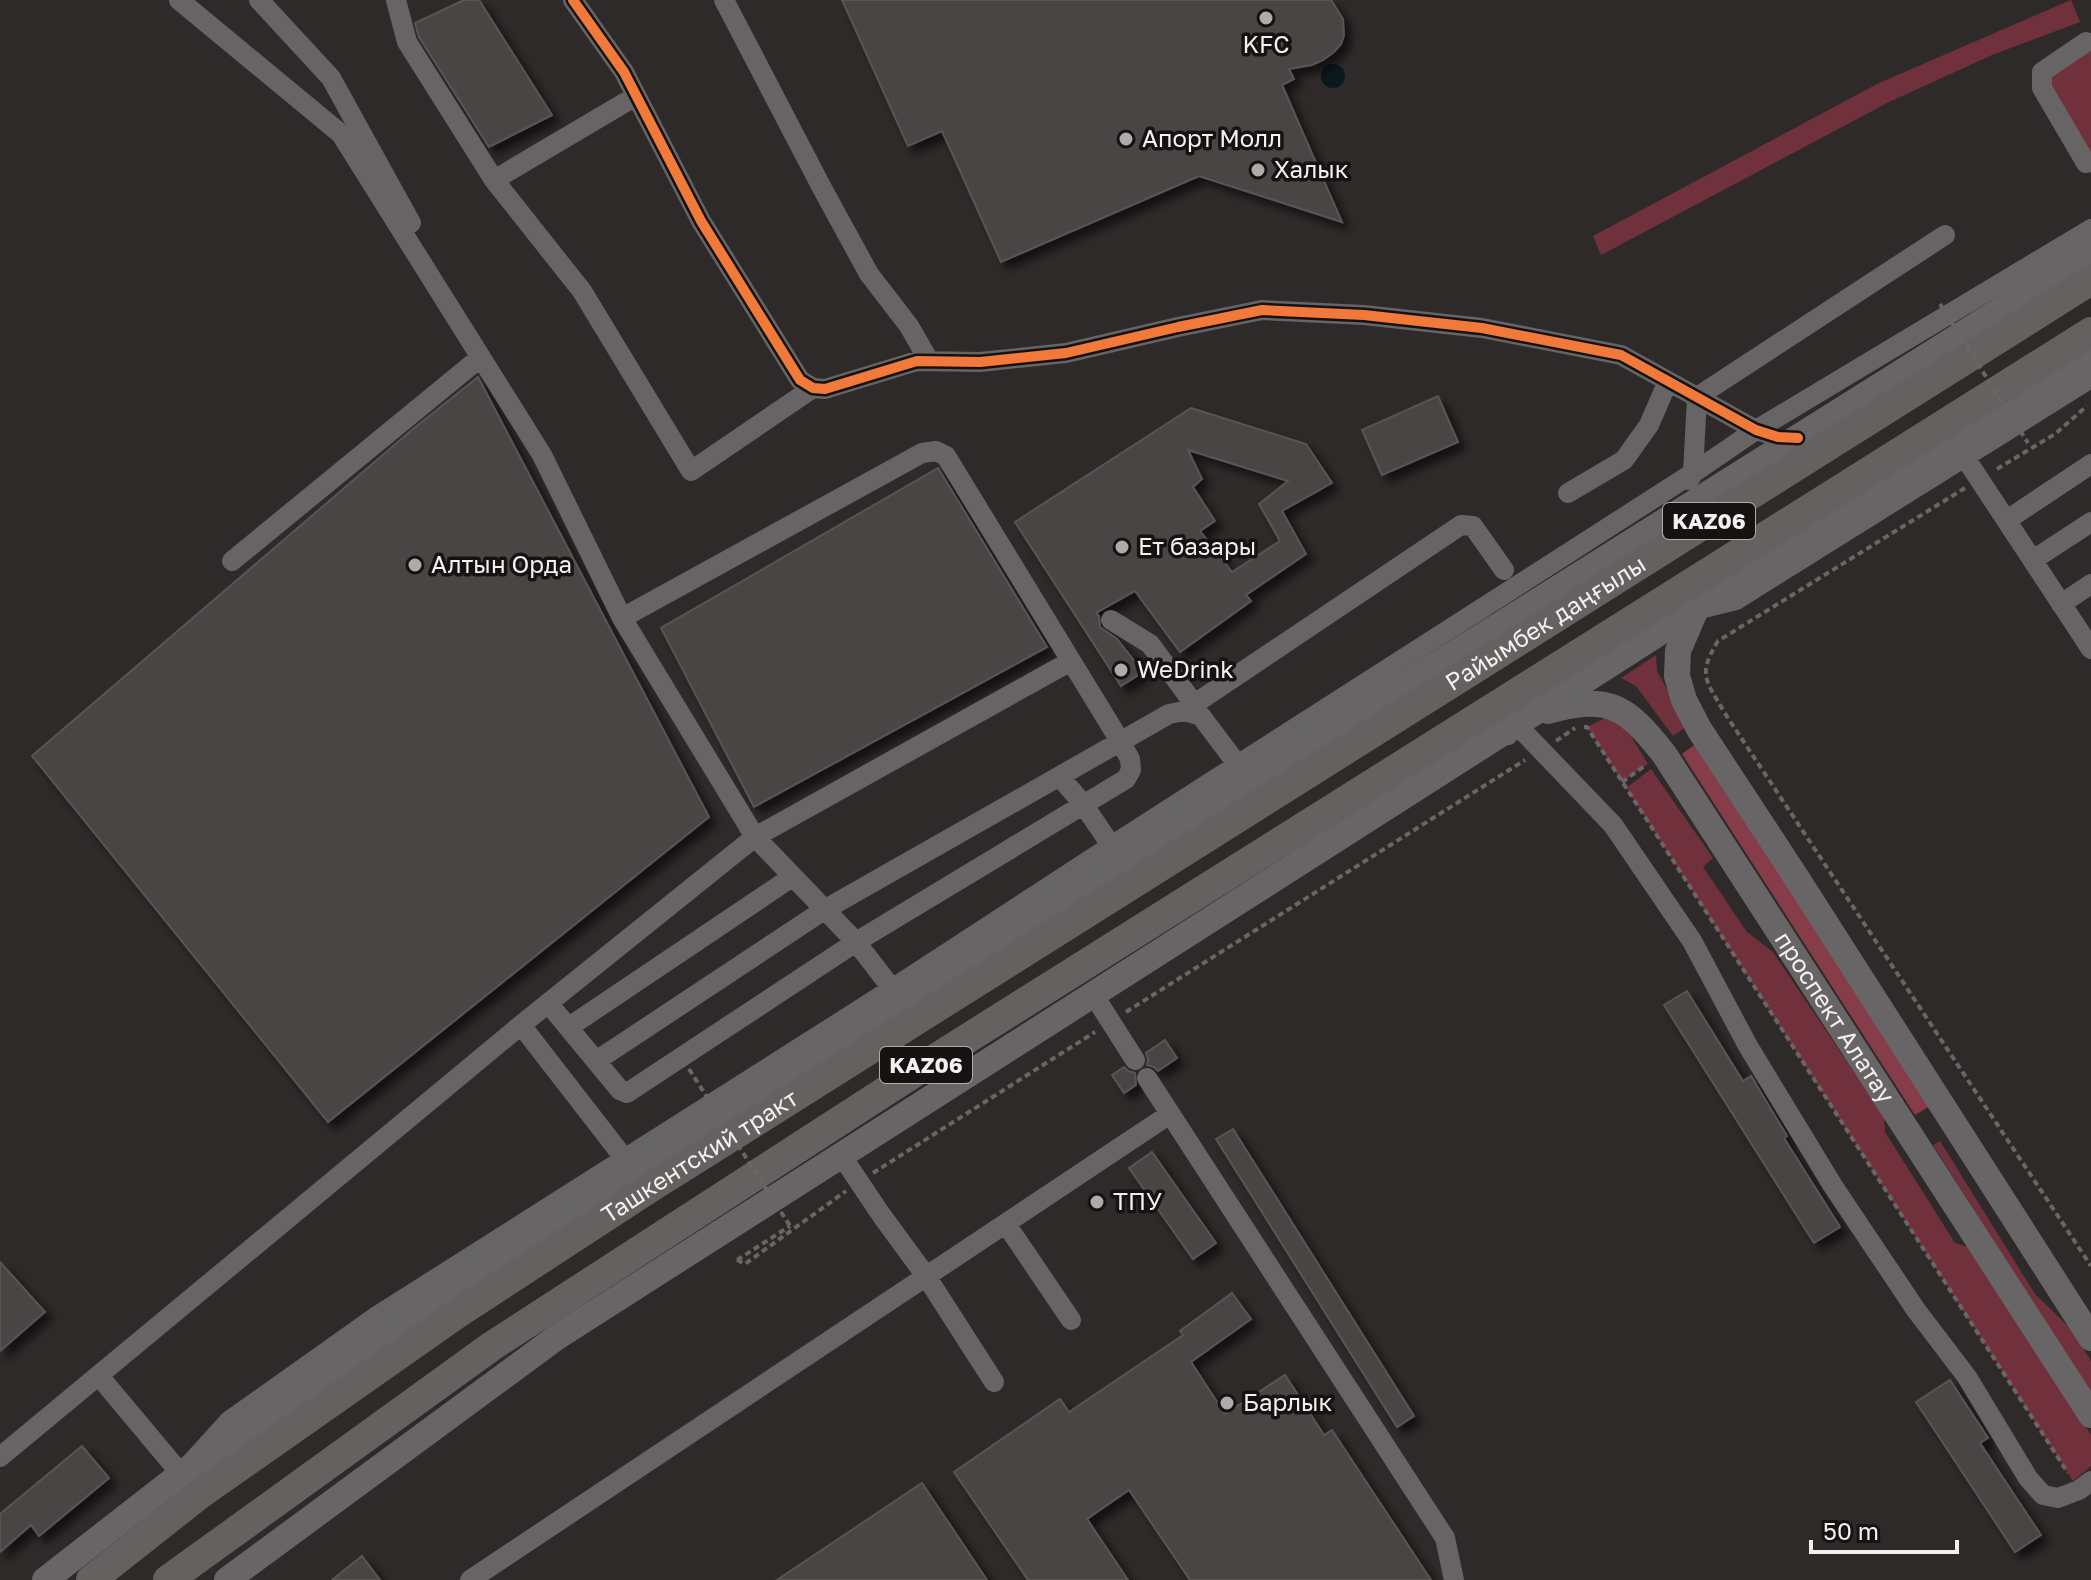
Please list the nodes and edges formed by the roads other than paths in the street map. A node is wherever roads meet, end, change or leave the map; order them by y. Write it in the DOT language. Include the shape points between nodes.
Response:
graph roads {
  1 [pos="179,0"];
  2 [pos="259,0"];
  3 [pos="396,0"];
  4 [pos="573,0"];
  5 [pos="724,0"];
  6 [pos="2089,42"];
  7 [pos="636,96"];
  8 [pos="2091,162"];
  9 [pos="494,180"];
  10 [pos="2091,229"];
  11 [pos="1945,235"];
  12 [pos="410,245"];
  13 [pos="2091,253"];
  14 [pos="2091,280"];
  15 [pos="2091,332"];
  16 [pos="481,357"];
  17 [pos="2091,357"];
  18 [pos="929,361"];
  19 [pos="2091,378"];
  20 [pos="1668,381"];
  21 [pos="813,388"];
  22 [pos="1697,397"];
  23 [pos="1756,430"];
  24 [pos="1798,438"];
  25 [pos="1960,451"];
  26 [pos="2091,464"];
  27 [pos="1693,473"];
  28 [pos="1568,493"];
  29 [pos="2007,520"];
  30 [pos="2091,522"];
  31 [pos="1647,533"];
  32 [pos="2033,560"];
  33 [pos="232,561"];
  34 [pos="1504,570"];
  35 [pos="2091,584"];
  36 [pos="2061,604"];
  37 [pos="1696,609"];
  38 [pos="622,618"];
  39 [pos="1111,620"];
  40 [pos="2091,649"];
  41 [pos="1071,661"];
  42 [pos="1189,707"];
  43 [pos="1522,720"];
  44 [pos="1120,741"];
  45 [pos="1327,762"];
  46 [pos="1245,774"];
  47 [pos="1060,777"];
  48 [pos="1083,804"];
  49 [pos="755,837"];
  50 [pos="1117,854"];
  51 [pos="792,877"];
  52 [pos="824,910"];
  53 [pos="856,942"];
  54 [pos="897,995"];
  55 [pos="548,1003"];
  56 [pos="1102,1007"];
  57 [pos="521,1025"];
  58 [pos="569,1027"];
  59 [pos="1135,1060"];
  60 [pos="596,1061"];
  61 [pos="1147,1078"];
  62 [pos="1170,1114"];
  63 [pos="1952,1120"];
  64 [pos="1916,1142"];
  65 [pos="628,1164"];
  66 [pos="849,1167"];
  67 [pos="1006,1224"];
  68 [pos="926,1276"];
  69 [pos="1071,1320"];
  70 [pos="2091,1338"];
  71 [pos="99,1376"];
  72 [pos="994,1382"];
  73 [pos="2091,1415"];
  74 [pos="0,1457"];
  75 [pos="181,1474"];
  76 [pos="2085,1486"];
  77 [pos="499,1572"];
  78 [pos="45,1580"];
  79 [pos="91,1580"];
  80 [pos="168,1580"];
  81 [pos="227,1580"];
  82 [pos="470,1580"];
  83 [pos="1454,1580"];
  1 -- 12 [label="street" via="341,134"];
  2 -- 12 [label="street" via="331,78 412,224"];
  3 -- 9 [label="street" via="407,42"];
  4 -- 7 [label="street"];
  5 -- 18 [label="street" via="869,274"];
  6 -- 8 [label="street" via="2042,72 2042,88 2086,163"];
  7 -- 9 [label="street"];
  7 -- 21 [label="street" via="701,221 800,380"];
  9 -- 21 [label="street" via="582,291 691,471"];
  10 -- 23 [label="street"];
  11 -- 22 [label="street"];
  12 -- 16 [label="street"];
  13 -- 24 [label="main road"];
  14 -- 45 [label="highway, Райымбек даңғылы / KАZ06"];
  15 -- 80 [label="highway, KАZ06" via="946,1052 519,1329"];
  16 -- 33 [label="street"];
  16 -- 38 [label="street" via="542,455"];
  17 -- 25 [label="main road"];
  18 -- 20 [label="street" via="1066,353 1262,310 1482,328 1621,355"];
  18 -- 21 [label="street"];
  19 -- 25 [label="street"];
  20 -- 22 [label="street"];
  20 -- 28 [label="street" via="1649,425 1624,460"];
  22 -- 23 [label="street"];
  22 -- 27 [label="street"];
  23 -- 24 [label="street"];
  23 -- 27 [label="street"];
  24 -- 31 [label="main road"];
  25 -- 29 [label="street"];
  25 -- 37 [label="main road"];
  26 -- 29 [label="street"];
  27 -- 31 [label="street" via="1677,503"];
  27 -- 46 [label="street"];
  29 -- 32 [label="street"];
  30 -- 32 [label="street"];
  31 -- 46 [label="main road"];
  32 -- 36 [label="street"];
  34 -- 42 [label="street" via="1473,526 1461,525"];
  35 -- 36 [label="street"];
  36 -- 40 [label="street"];
  37 -- 43 [label="main road"];
  37 -- 63 [label="main road, проспект Алатау" via="1678,651 1677,676 1684,700"];
  38 -- 41 [label="street" via="922,453 936,451 946,456"];
  38 -- 49 [label="street"];
  39 -- 42 [label="street" via="1150,644"];
  41 -- 44 [label="street"];
  41 -- 49 [label="street"];
  42 -- 44 [label="street"];
  42 -- 46 [label="street"];
  43 -- 56 [label="main road"];
  43 -- 64 [label="main road, проспект Алатау" via="1572,704 1600,703 1623,710 1642,727"];
  43 -- 76 [label="street" via="1613,825 1692,941 1833,1186 1967,1377 2028,1478 2043,1495 2058,1498"];
  44 -- 47 [label="street"];
  44 -- 48 [label="street" via="1130,759 1126,779"];
  45 -- 79 [label="highway, Ташкентский тракт / KАZ06" via="470,1305 200,1494"];
  46 -- 50 [label="main road"];
  47 -- 48 [label="street"];
  47 -- 52 [label="street"];
  48 -- 50 [label="street"];
  48 -- 53 [label="street"];
  49 -- 51 [label="street"];
  49 -- 55 [label="street"];
  50 -- 54 [label="main road"];
  51 -- 52 [label="street"];
  51 -- 58 [label="street"];
  52 -- 53 [label="street"];
  52 -- 60 [label="street"];
  53 -- 54 [label="street"];
  53 -- 60 [label="street" via="627,1093"];
  54 -- 65 [label="main road"];
  55 -- 57 [label="street"];
  55 -- 58 [label="street"];
  56 -- 59 [label="street"];
  56 -- 66 [label="main road"];
  57 -- 65 [label="street"];
  57 -- 71 [label="street"];
  58 -- 60 [label="street"];
  61 -- 62 [label="street"];
  62 -- 67 [label="street"];
  62 -- 83 [label="street" via="1445,1538"];
  63 -- 64 [label="main road"];
  63 -- 70 [label="main road, проспект Алатау"];
  64 -- 73 [label="main road, проспект Алатау"];
  65 -- 75 [label="main road"];
  66 -- 68 [label="street"];
  66 -- 81 [label="main road" via="557,1337"];
  67 -- 68 [label="street"];
  67 -- 69 [label="street"];
  68 -- 72 [label="street"];
  68 -- 77 [label="street"];
  71 -- 74 [label="street"];
  71 -- 75 [label="street"];
  75 -- 78 [label="main road"];
  77 -- 82 [label="street"];
}
